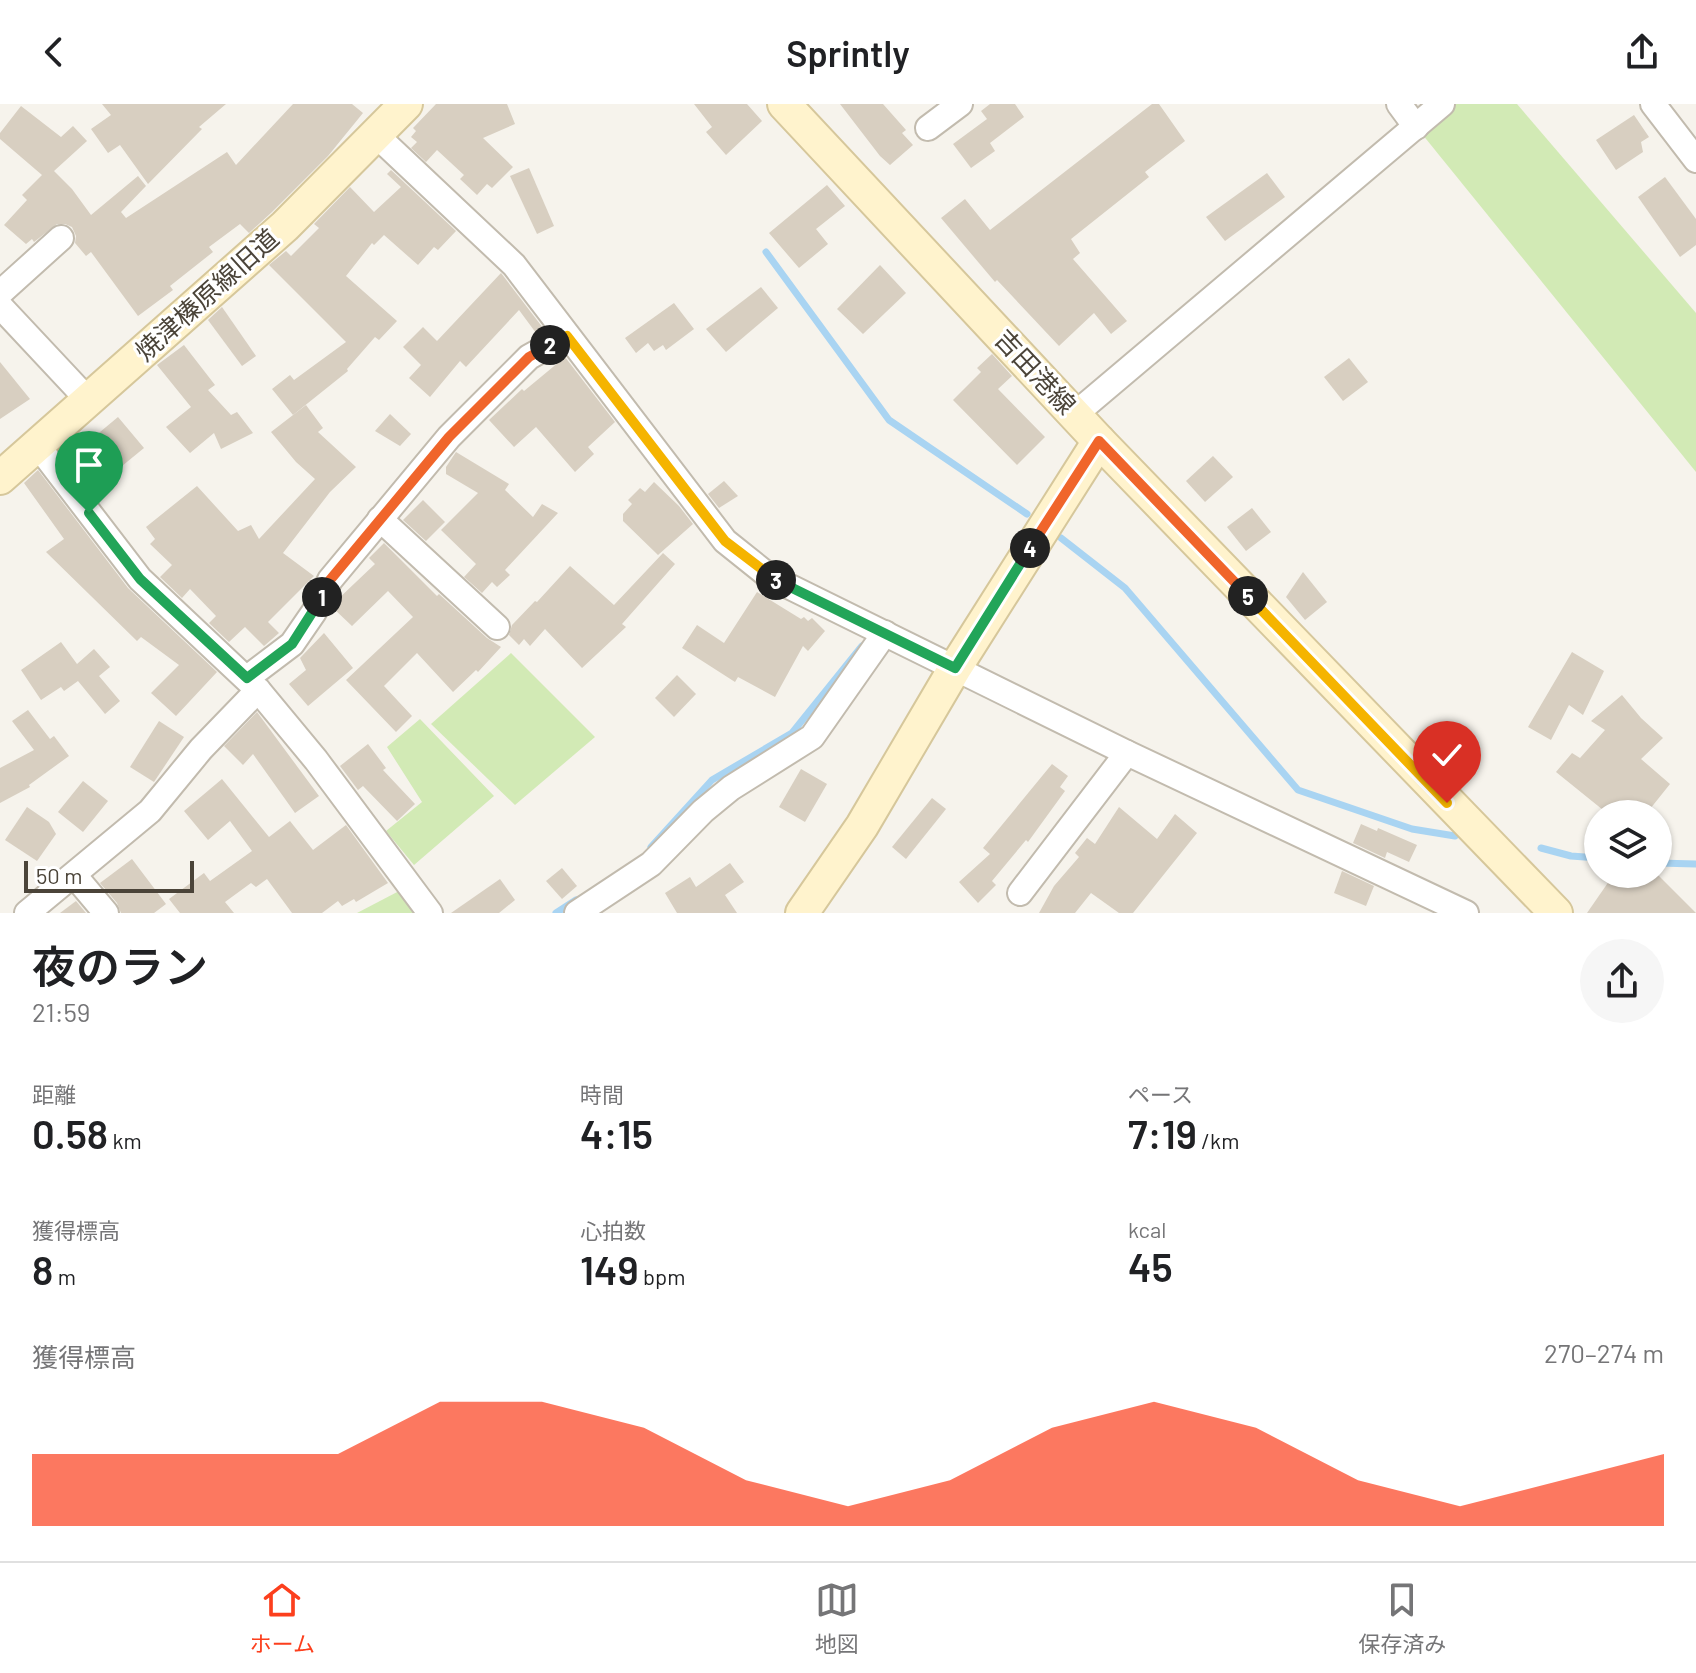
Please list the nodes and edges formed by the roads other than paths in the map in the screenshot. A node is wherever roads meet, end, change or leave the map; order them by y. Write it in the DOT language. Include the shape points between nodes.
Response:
graph roads {
  1 [pos="406,104"];
  2 [pos="784,104"];
  3 [pos="960,104"];
  4 [pos="1399,104"];
  5 [pos="1442,104"];
  6 [pos="1653,104"];
  7 [pos="1416,127"];
  8 [pos="928,128"];
  9 [pos="376,135"];
  10 [pos="1696,160"];
  11 [pos="61,238"];
  12 [pos="0,293"];
  13 [pos="0,306"];
  14 [pos="567,336"];
  15 [pos="89,401"];
  16 [pos="1074,415"];
  17 [pos="1099,441"];
  18 [pos="38,446"];
  19 [pos="0,478"];
  20 [pos="380,519"];
  21 [pos="497,627"];
  22 [pos="885,633"];
  23 [pos="955,668"];
  24 [pos="252,684"];
  25 [pos="1127,753"];
  26 [pos="74,875"];
  27 [pos="1020,893"];
  28 [pos="1553,912"];
  29 [pos="27,913"];
  30 [pos="106,913"];
  31 [pos="430,913"];
  32 [pos="577,913"];
  33 [pos="802,913"];
  34 [pos="1466,913"];
  1 -- 9 [label="street, 焼津榛原線旧道"];
  2 -- 16 [label="street, 吉田港線"];
  3 -- 8 [label="street"];
  4 -- 7 [label="street"];
  5 -- 7 [label="street"];
  6 -- 10 [label="street"];
  7 -- 16 [label="street"];
  9 -- 14 [label="street" via="514,265"];
  9 -- 15 [label="street, 焼津榛原線旧道" via="285,226"];
  11 -- 12 [label="street"];
  13 -- 15 [label="street"];
  14 -- 20 [label="street" via="529,357 449,437"];
  14 -- 22 [label="street" via="725,541 770,577"];
  15 -- 18 [label="street, 焼津榛原線旧道"];
  16 -- 17 [label="street, 吉田港線"];
  17 -- 23 [label="street"];
  17 -- 28 [label="street, 吉田港線"];
  18 -- 19 [label="street, 焼津榛原線旧道"];
  18 -- 24 [label="street" via="140,579"];
  20 -- 21 [label="street"];
  20 -- 24 [label="street" via="330,580 292,644"];
  22 -- 23 [label="street"];
  22 -- 32 [label="street" via="812,737 731,788 651,864"];
  23 -- 25 [label="street"];
  23 -- 33 [label="street" via="862,826"];
  24 -- 26 [label="street" via="150,811"];
  24 -- 31 [label="street"];
  25 -- 27 [label="street"];
  25 -- 34 [label="street"];
  26 -- 29 [label="street"];
  26 -- 30 [label="street"];
}
